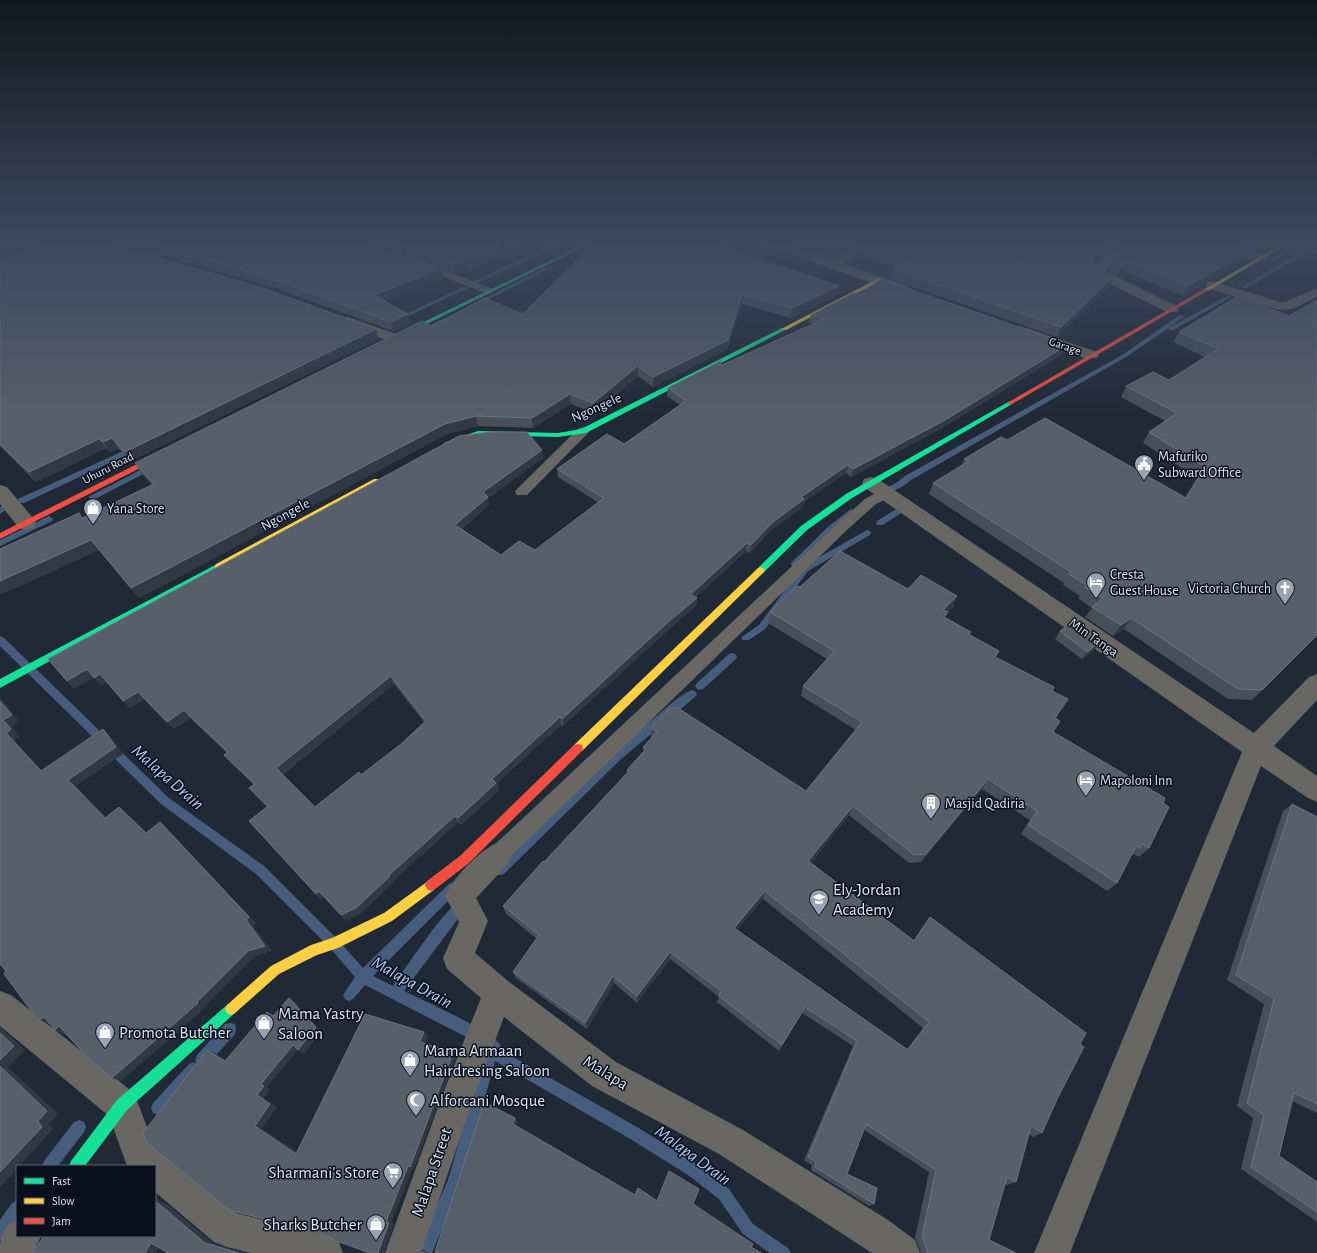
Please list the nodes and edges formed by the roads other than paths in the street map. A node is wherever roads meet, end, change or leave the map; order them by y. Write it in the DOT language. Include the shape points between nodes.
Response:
graph roads {
  1 [pos="472,299"];
  2 [pos="841,299"];
  3 [pos="1152,299"];
  4 [pos="1188,299"];
  5 [pos="1258,299"];
  6 [pos="1301,299"];
  7 [pos="1172,309"];
  8 [pos="336,317"];
  9 [pos="1010,327"];
  10 [pos="394,338"];
  11 [pos="380,345"];
  12 [pos="1091,355"];
  13 [pos="583,431"];
  14 [pos="440,447"];
  15 [pos="174,449"];
  16 [pos="383,477"];
  17 [pos="878,488"];
  18 [pos="0,491"];
  19 [pos="522,492"];
  20 [pos="26,523"];
  21 [pos="0,536"];
  22 [pos="0,684"];
  23 [pos="1317,684"];
  24 [pos="1256,748"];
  25 [pos="1317,790"];
  26 [pos="497,856"];
  27 [pos="464,860"];
  28 [pos="0,1006"];
  29 [pos="492,1008"];
  30 [pos="122,1105"];
  31 [pos="77,1165"];
  32 [pos="150,1165"];
  33 [pos="156,1170"];
  34 [pos="22,1237"];
  35 [pos="10,1253"];
  36 [pos="325,1253"];
  37 [pos="403,1253"];
  38 [pos="902,1253"];
  39 [pos="1052,1253"];
  1 -- 10 [label="street"];
  2 -- 13 [label="street, Ngongele"];
  3 -- 7 [label="street"];
  4 -- 7 [label="street"];
  5 -- 6 [label="street" via="1279,306 1287,306"];
  7 -- 12 [label="street"];
  8 -- 10 [label="street"];
  9 -- 12 [label="street, Garage"];
  10 -- 11 [label="street"];
  12 -- 17 [label="street"];
  13 -- 14 [label="street, Ngongele" via="558,435 478,434 454,440"];
  13 -- 19 [label="lane"];
  15 -- 20 [label="street, Uhuru Road"];
  16 -- 22 [label="street, Ngongele"];
  17 -- 24 [label="street, Min Tanga"];
  17 -- 26 [label="lane" via="871,501"];
  17 -- 27 [label="street" via="849,496 804,528"];
  18 -- 20 [label="street"];
  20 -- 21 [label="street, Uhuru Road"];
  23 -- 24 [label="street"];
  24 -- 25 [label="street, Min Tanga"];
  24 -- 39 [label="street"];
  26 -- 27 [label="street" via="489,854"];
  26 -- 38 [label="street, Malapa" via="465,906 474,921 458,958 497,992 604,1074 731,1142 869,1229"];
  27 -- 30 [label="street" via="388,917 275,970"];
  28 -- 30 [label="street"];
  29 -- 37 [label="street, Malapa Street"];
  30 -- 31 [label="street"];
  30 -- 32 [label="street" via="141,1157"];
  33 -- 36 [label="street" via="226,1229"];
  34 -- 35 [label="street"];
}
